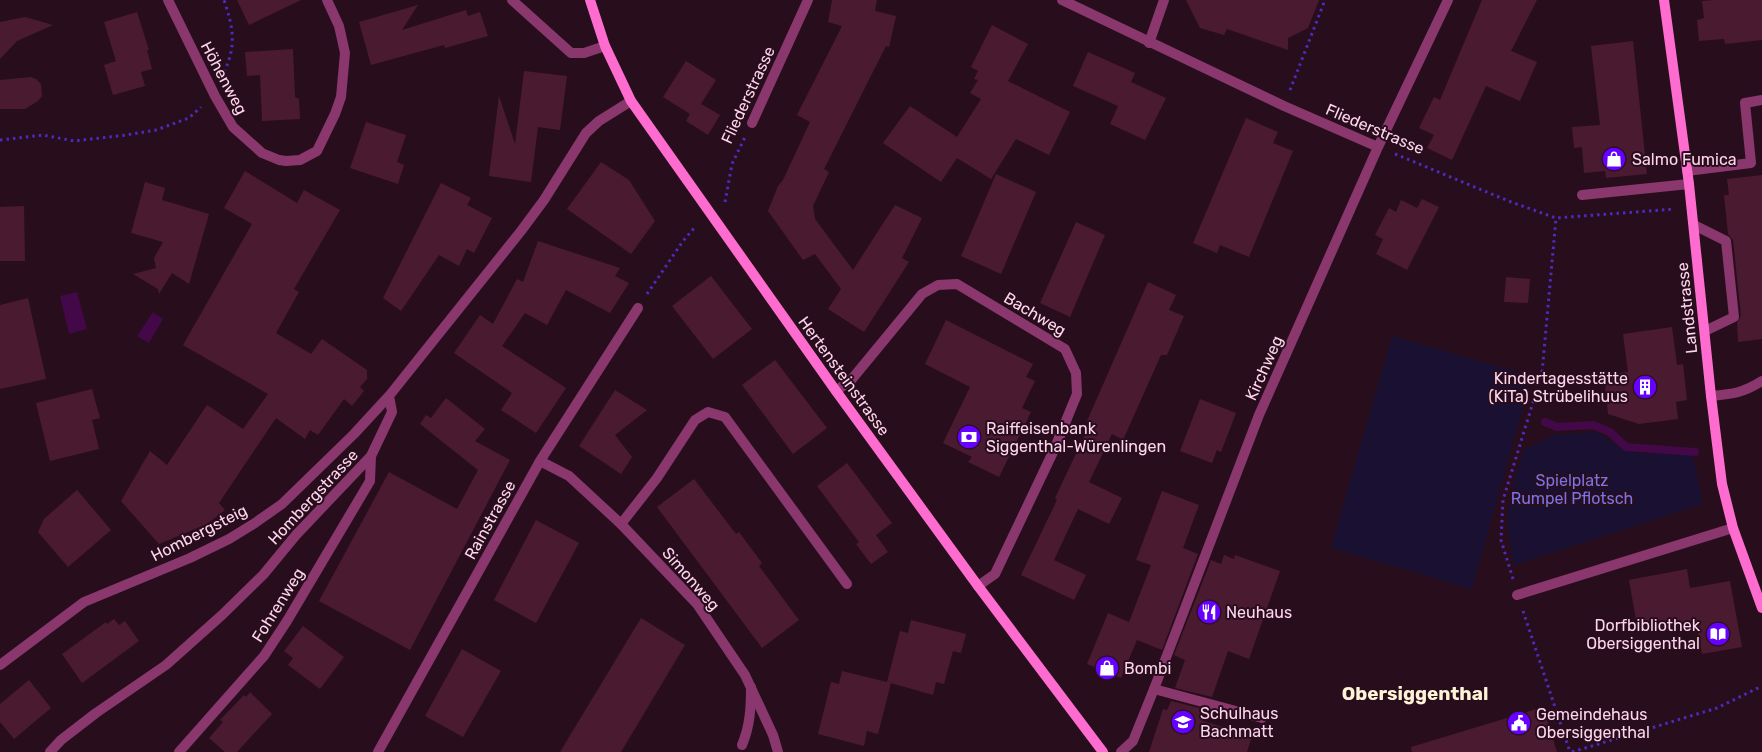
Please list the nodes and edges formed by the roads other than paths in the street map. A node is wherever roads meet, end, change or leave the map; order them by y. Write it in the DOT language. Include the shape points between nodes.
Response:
graph roads {
  1 [pos="168,0"];
  2 [pos="327,0"];
  3 [pos="512,0"];
  4 [pos="590,0"];
  5 [pos="808,0"];
  6 [pos="1062,0"];
  7 [pos="1164,0"];
  8 [pos="1448,0"];
  9 [pos="1664,0"];
  10 [pos="1149,42"];
  11 [pos="606,46"];
  12 [pos="1762,100"];
  13 [pos="632,101"];
  14 [pos="752,123"];
  15 [pos="1378,148"];
  16 [pos="1687,171"];
  17 [pos="1689,184"];
  18 [pos="1582,196"];
  19 [pos="1694,225"];
  20 [pos="638,308"];
  21 [pos="1705,331"];
  22 [pos="1762,381"];
  23 [pos="836,391"];
  24 [pos="389,396"];
  25 [pos="1711,396"];
  26 [pos="371,456"];
  27 [pos="540,461"];
  28 [pos="621,524"];
  29 [pos="1734,528"];
  30 [pos="846,584"];
  31 [pos="978,586"];
  32 [pos="1517,595"];
  33 [pos="1762,608"];
  34 [pos="0,665"];
  35 [pos="751,687"];
  36 [pos="1154,689"];
  37 [pos="1262,718"];
  38 [pos="742,745"];
  39 [pos="381,751"];
  40 [pos="50,752"];
  41 [pos="179,752"];
  42 [pos="778,752"];
  43 [pos="1103,752"];
  44 [pos="1121,752"];
  1 -- 2 [label="street, Höhenweg" via="232,127 262,152 279,160 300,160 317,151 341,97 345,54 339,26"];
  3 -- 11 [label="street" via="571,54"];
  4 -- 11 [label="street, Hertensteinstrasse"];
  5 -- 14 [label="street, Fliederstrasse"];
  6 -- 10 [label="street, Fliederstrasse"];
  7 -- 10 [label="street"];
  8 -- 15 [label="street, Kirchweg"];
  9 -- 16 [label="street, Landstrasse"];
  10 -- 15 [label="street, Fliederstrasse"];
  11 -- 13 [label="street, Hertensteinstrasse"];
  12 -- 16 [label="street" via="1745,103 1751,163"];
  13 -- 23 [label="street, Hertensteinstrasse"];
  13 -- 24 [label="street" via="586,133 521,231"];
  15 -- 36 [label="street, Kirchweg" via="1259,414"];
  16 -- 17 [label="street, Landstrasse"];
  17 -- 18 [label="street"];
  17 -- 19 [label="street, Landstrasse"];
  19 -- 21 [label="street, Landstrasse"];
  19 -- 21 [label="street" via="1726,241 1733,307 1734,317"];
  20 -- 27 [label="street, Rainstrasse"];
  21 -- 25 [label="street, Landstrasse"];
  22 -- 25 [label="street" via="1747,391"];
  23 -- 31 [label="street, Hertensteinstrasse"];
  23 -- 31 [label="street, Bachweg" via="852,379 922,294 938,285 957,284 1065,349 1076,373 1077,394 1054,450 994,574"];
  24 -- 26 [label="street, Hombergstrasse" via="392,412"];
  24 -- 34 [label="street, Hombergsteig" via="282,504 229,539 84,602"];
  25 -- 29 [label="street, Landstrasse" via="1722,484"];
  26 -- 40 [label="street, Hombergstrasse" via="222,616 166,666 96,713"];
  26 -- 41 [label="street, Fohrenweg" via="370,481 287,621 264,656"];
  27 -- 28 [label="street, Simonweg" via="569,476"];
  27 -- 39 [label="street, Rainstrasse"];
  28 -- 30 [label="street" via="657,478 695,420 708,412 725,417"];
  28 -- 35 [label="street, Simonweg" via="697,604"];
  29 -- 32 [label="street"];
  29 -- 33 [label="street, Landstrasse"];
  31 -- 43 [label="street, Hertensteinstrasse"];
  35 -- 38 [label="street" via="748,724"];
  35 -- 42 [label="street, Simonweg"];
  36 -- 37 [label="street"];
  36 -- 44 [label="street, Kirchweg" via="1133,741"];
}
